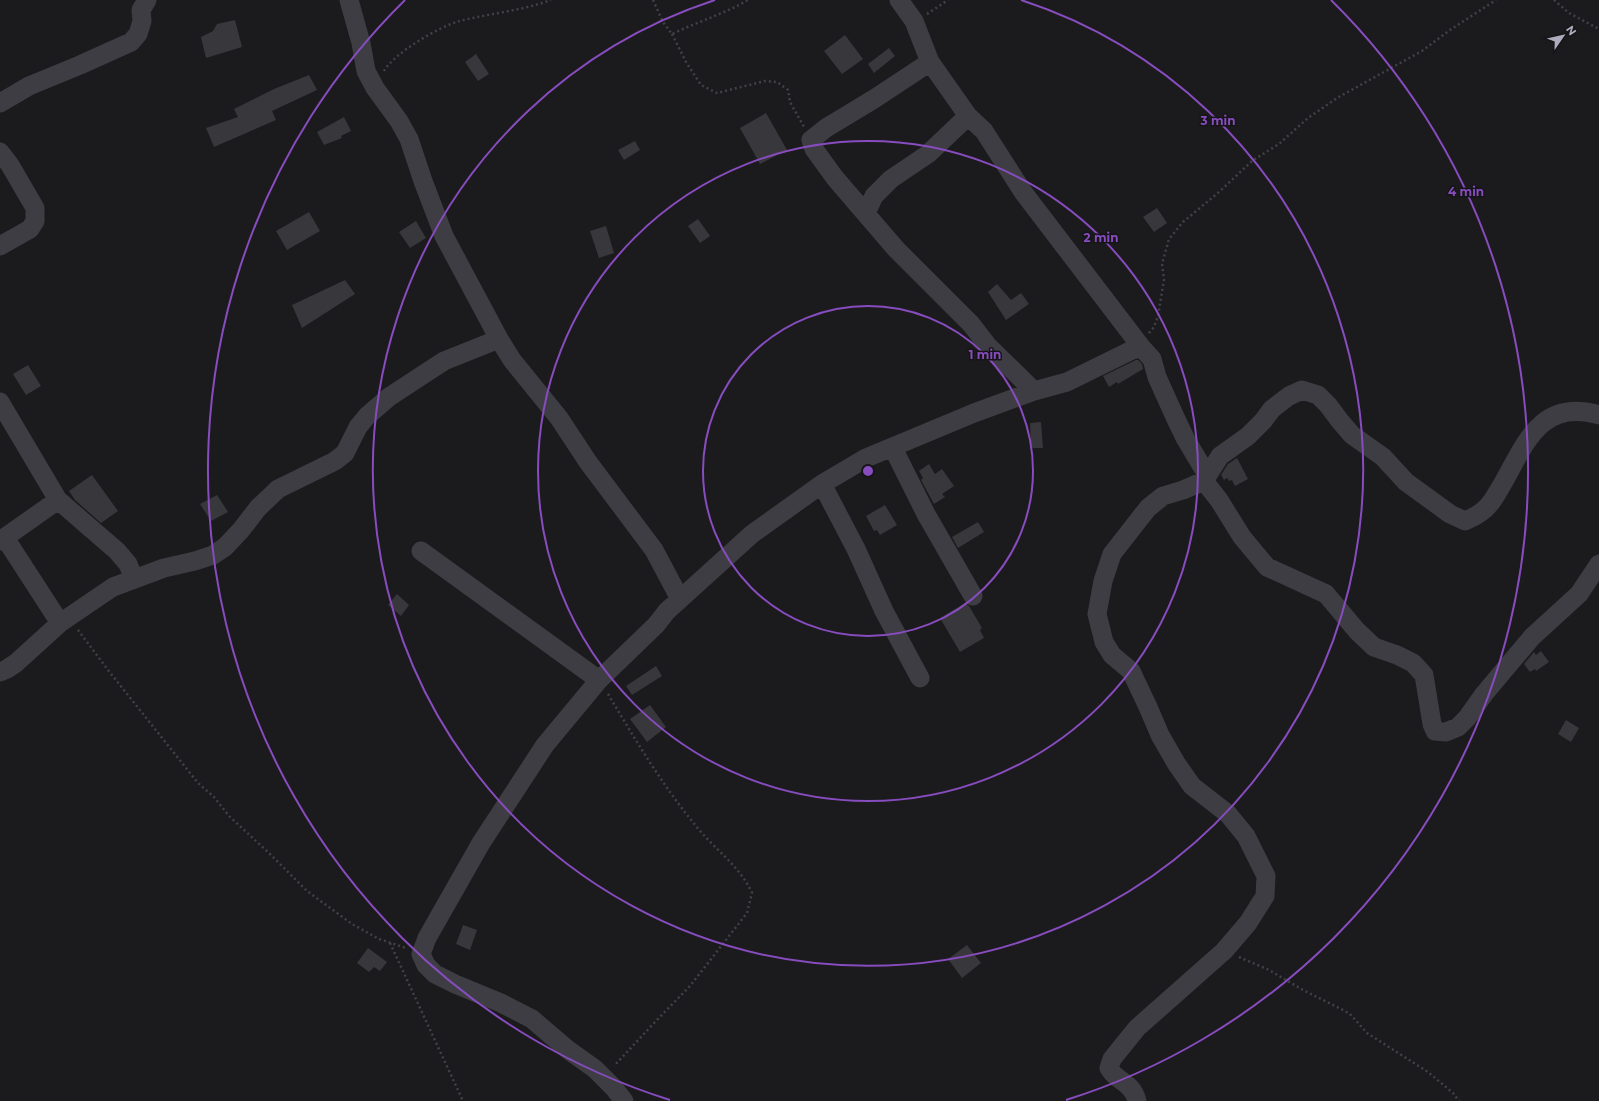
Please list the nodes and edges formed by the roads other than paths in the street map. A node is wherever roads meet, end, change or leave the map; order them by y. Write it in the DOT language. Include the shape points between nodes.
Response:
graph roads {
  1 [pos="147,0"];
  2 [pos="349,0"];
  3 [pos="899,0"];
  4 [pos="930,62"];
  5 [pos="0,103"];
  6 [pos="968,116"];
  7 [pos="0,152"];
  8 [pos="866,212"];
  9 [pos="0,246"];
  10 [pos="499,338"];
  11 [pos="1142,348"];
  12 [pos="1034,391"];
  13 [pos="0,402"];
  14 [pos="1599,415"];
  15 [pos="893,448"];
  16 [pos="1205,478"];
  17 [pos="822,484"];
  18 [pos="58,500"];
  19 [pos="2,539"];
  20 [pos="421,551"];
  21 [pos="1599,564"];
  22 [pos="134,579"];
  23 [pos="973,596"];
  24 [pos="680,599"];
  25 [pos="65,620"];
  26 [pos="0,672"];
  27 [pos="920,678"];
  28 [pos="599,680"];
  29 [pos="624,1101"];
  30 [pos="1137,1101"];
  1 -- 5 [label="street" via="141,10 142,21 138,34 131,42 30,86"];
  2 -- 10 [label="street" via="366,71 409,139 444,236"];
  3 -- 4 [label="street" via="914,21"];
  4 -- 6 [label="street"];
  4 -- 8 [label="street" via="811,140 814,149 835,178"];
  6 -- 8 [label="street" via="928,154 891,179 874,196"];
  6 -- 11 [label="street" via="984,131 1023,192"];
  7 -- 9 [label="street" via="35,208 35,221 30,229"];
  8 -- 12 [label="street" via="896,249"];
  10 -- 22 [label="street" via="444,361 389,397 358,427 345,453 278,490 258,508 225,547 213,555"];
  10 -- 24 [label="street" via="512,360 559,418 588,462 654,550"];
  11 -- 12 [label="street" via="1132,350 1067,382"];
  11 -- 16 [label="street" via="1152,359 1157,377"];
  12 -- 15 [label="street" via="974,413"];
  13 -- 18 [label="street"];
  14 -- 16 [label="street" via="1576,410 1557,413 1542,424 1530,435 1492,502 1475,517 1465,521 1450,514 1406,482 1383,457 1352,435 1318,395 1302,390 1272,409 1248,436 1220,456"];
  15 -- 17 [label="street" via="866,458"];
  15 -- 23 [label="street" via="926,514"];
  16 -- 21 [label="street" via="1242,537 1267,567 1326,594 1374,648 1413,663 1424,675 1435,731 1446,732 1458,727 1467,718 1532,636 1579,594"];
  16 -- 30 [label="street" via="1183,490 1163,496 1148,508 1131,528 1112,554 1103,581 1097,614 1104,642 1112,655 1131,671 1160,736 1176,763 1192,786 1228,814 1246,836 1266,876 1265,896 1248,923 1224,951 1137,1028 1112,1059 1109,1068 1111,1074 1126,1082 1135,1092"];
  17 -- 24 [label="street" via="752,534"];
  17 -- 27 [label="street"];
  18 -- 19 [label="street"];
  18 -- 22 [label="street" via="117,551 128,564"];
  19 -- 25 [label="street"];
  20 -- 28 [label="street"];
  22 -- 25 [label="street" via="113,586"];
  24 -- 28 [label="street"];
  25 -- 26 [label="street" via="16,663"];
  28 -- 29 [label="street" via="545,745 482,843 427,938 421,954 426,965 435,974 532,1019 604,1078"];
}
